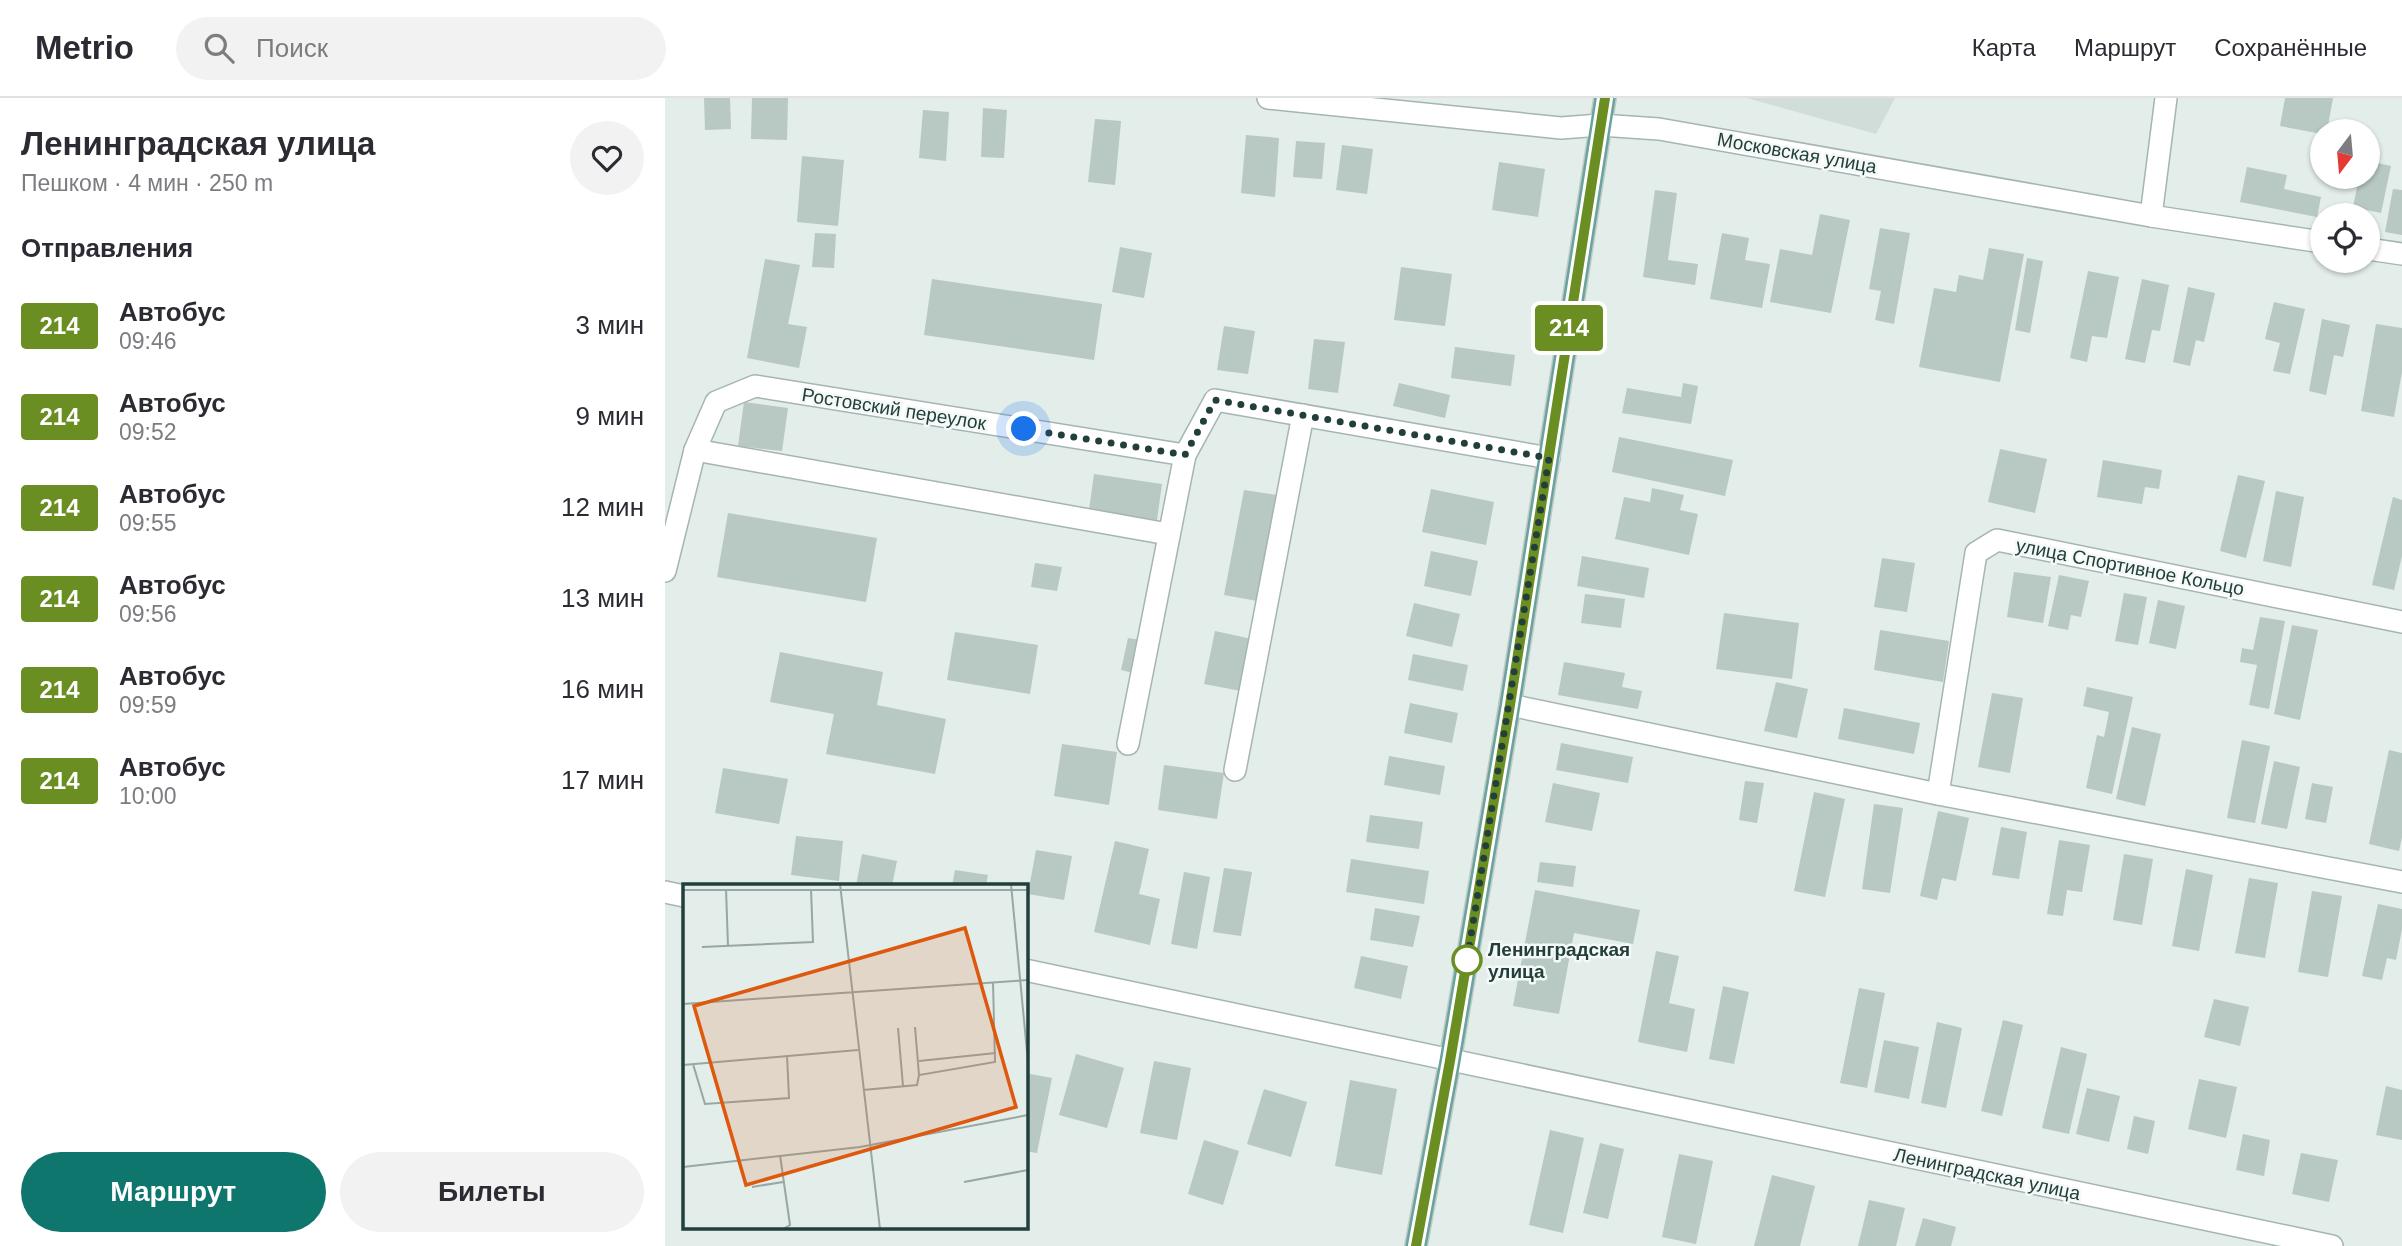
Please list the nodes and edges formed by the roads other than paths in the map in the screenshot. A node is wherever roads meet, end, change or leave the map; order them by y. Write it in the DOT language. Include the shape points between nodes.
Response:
graph roads {
  1 [pos="1268,98"];
  2 [pos="1605,98"];
  3 [pos="2166,98"];
  4 [pos="1600,125"];
  5 [pos="2151,216"];
  6 [pos="2310,240"];
  7 [pos="2380,251"];
  8 [pos="2402,254"];
  9 [pos="1303,415"];
  10 [pos="695,450"];
  11 [pos="1185,455"];
  12 [pos="1549,458"];
  13 [pos="1168,534"];
  14 [pos="665,571"];
  15 [pos="2402,622"];
  16 [pos="1510,705"];
  17 [pos="1128,744"];
  18 [pos="1234,770"];
  19 [pos="1938,794"];
  20 [pos="2402,882"];
  21 [pos="665,892"];
  22 [pos="683,896"];
  23 [pos="1027,970"];
  24 [pos="1450,1061"];
  25 [pos="1416,1246"];
  26 [pos="2332,1246"];
  1 -- 4 [label="street, Московская улица" via="1561,128"];
  2 -- 4 [label="main road"];
  3 -- 5 [label="street"];
  4 -- 5 [label="street, Московская улица" via="1659,129"];
  4 -- 12 [label="main road"];
  5 -- 6 [label="street, Московская улица"];
  7 -- 8 [label="street"];
  9 -- 11 [label="street" via="1215,400"];
  9 -- 12 [label="street"];
  9 -- 18 [label="street"];
  10 -- 11 [label="street, Ростовский переулок" via="716,402 755,386"];
  10 -- 13 [label="street"];
  10 -- 14 [label="street, Ростовский переулок"];
  11 -- 13 [label="street"];
  12 -- 16 [label="main road"];
  13 -- 17 [label="street"];
  15 -- 19 [label="street, улица Спортивное Кольцо" via="1997,540 1976,552"];
  16 -- 19 [label="street"];
  16 -- 24 [label="main road"];
  19 -- 20 [label="street"];
  21 -- 22 [label="street"];
  23 -- 24 [label="street, Ленинградская улица"];
  24 -- 25 [label="main road"];
  24 -- 26 [label="street, Ленинградская улица"];
}
